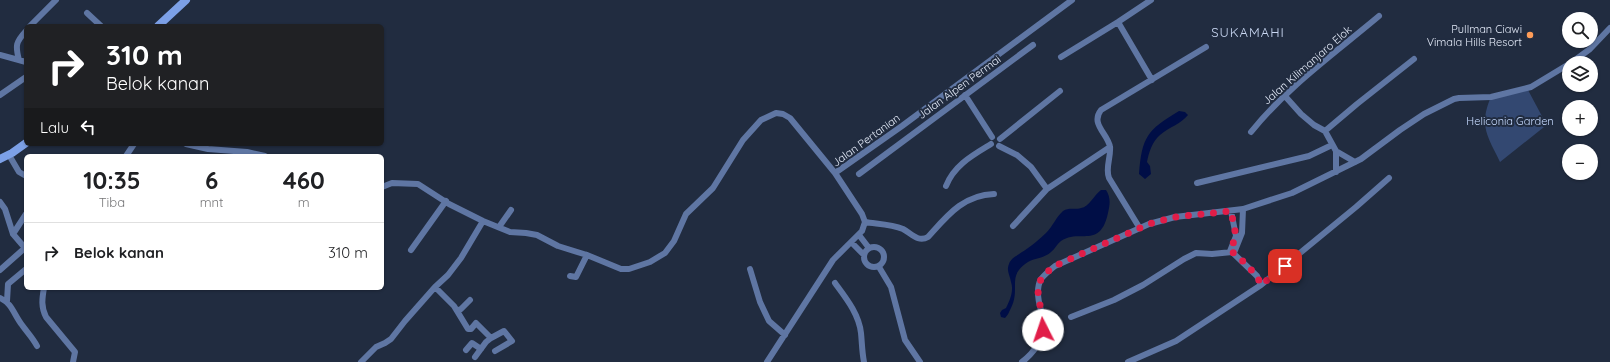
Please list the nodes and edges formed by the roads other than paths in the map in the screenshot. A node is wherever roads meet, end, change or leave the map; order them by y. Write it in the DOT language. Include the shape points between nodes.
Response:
graph roads {
  1 [pos="56,0"];
  2 [pos="186,0"];
  3 [pos="1072,0"];
  4 [pos="1151,0"];
  5 [pos="87,12"];
  6 [pos="1379,16"];
  7 [pos="1118,22"];
  8 [pos="32,24"];
  9 [pos="99,24"];
  10 [pos="161,24"];
  11 [pos="1610,28"];
  12 [pos="24,33"];
  13 [pos="1033,45"];
  14 [pos="1206,47"];
  15 [pos="0,54"];
  16 [pos="1581,56"];
  17 [pos="1061,57"];
  18 [pos="1414,59"];
  19 [pos="18,60"];
  20 [pos="24,62"];
  21 [pos="1562,69"];
  22 [pos="24,78"];
  23 [pos="1152,80"];
  24 [pos="1060,91"];
  25 [pos="1284,94"];
  26 [pos="0,95"];
  27 [pos="965,96"];
  28 [pos="1251,132"];
  29 [pos="1325,132"];
  30 [pos="992,137"];
  31 [pos="1000,139"];
  32 [pos="24,144"];
  33 [pos="991,144"];
  34 [pos="194,146"];
  35 [pos="999,146"];
  36 [pos="1110,147"];
  37 [pos="1334,148"];
  38 [pos="220,153"];
  39 [pos="256,154"];
  40 [pos="9,155"];
  41 [pos="0,159"];
  42 [pos="1355,162"];
  43 [pos="1336,172"];
  44 [pos="835,173"];
  45 [pos="859,174"];
  46 [pos="24,175"];
  47 [pos="1389,178"];
  48 [pos="1198,183"];
  49 [pos="384,186"];
  50 [pos="946,186"];
  51 [pos="1047,189"];
  52 [pos="994,194"];
  53 [pos="446,201"];
  54 [pos="0,202"];
  55 [pos="1244,209"];
  56 [pos="512,210"];
  57 [pos="1231,211"];
  58 [pos="24,217"];
  59 [pos="483,221"];
  60 [pos="865,222"];
  61 [pos="1013,226"];
  62 [pos="499,227"];
  63 [pos="1139,228"];
  64 [pos="13,234"];
  65 [pos="859,235"];
  66 [pos="851,242"];
  67 [pos="24,247"];
  68 [pos="869,248"];
  69 [pos="24,249"];
  70 [pos="411,250"];
  71 [pos="1232,252"];
  72 [pos="586,255"];
  73 [pos="864,255"];
  74 [pos="879,267"];
  75 [pos="750,269"];
  76 [pos="0,270"];
  77 [pos="24,271"];
  78 [pos="570,276"];
  79 [pos="835,283"];
  80 [pos="1261,285"];
  81 [pos="435,287"];
  82 [pos="44,290"];
  83 [pos="0,298"];
  84 [pos="470,300"];
  85 [pos="7,301"];
  86 [pos="457,311"];
  87 [pos="1071,317"];
  88 [pos="785,335"];
  89 [pos="491,338"];
  90 [pos="37,346"];
  91 [pos="481,349"];
  92 [pos="466,350"];
  93 [pos="495,351"];
  94 [pos="475,357"];
  95 [pos="73,362"];
  96 [pos="361,362"];
  97 [pos="767,362"];
  98 [pos="864,362"];
  99 [pos="920,362"];
  100 [pos="1022,362"];
  101 [pos="1128,362"];
  1 -- 8 [label="street"];
  2 -- 10 [label="main road"];
  3 -- 44 [label="street, Jalan Pertanian"];
  4 -- 7 [label="street"];
  5 -- 9 [label="street"];
  6 -- 25 [label="street, Jalan Kilimanjaro Elok"];
  7 -- 17 [label="street"];
  7 -- 23 [label="street"];
  11 -- 16 [label="street"];
  12 -- 19 [label="street" via="17,42"];
  13 -- 27 [label="street, Jalan Alpen Permai"];
  14 -- 23 [label="street"];
  15 -- 19 [label="street"];
  18 -- 29 [label="street"];
  19 -- 20 [label="street"];
  21 -- 42 [label="street" via="1531,87 1491,97 1459,98 1424,114"];
  22 -- 26 [label="street"];
  23 -- 36 [label="street" via="1099,113 1098,123"];
  24 -- 31 [label="street"];
  25 -- 28 [label="street, Jalan Kilimanjaro Elok"];
  25 -- 29 [label="street" via="1308,121"];
  27 -- 30 [label="street"];
  27 -- 45 [label="street, Jalan Alpen Permai"];
  29 -- 37 [label="street"];
  30 -- 31 [label="street"];
  30 -- 33 [label="street"];
  31 -- 35 [label="street"];
  32 -- 40 [label="main road"];
  33 -- 35 [label="street"];
  33 -- 50 [label="street" via="959,166"];
  34 -- 38 [label="street"];
  35 -- 51 [label="street" via="1017,155 1031,167"];
  36 -- 51 [label="street"];
  36 -- 63 [label="street" via="1108,178"];
  37 -- 42 [label="street"];
  37 -- 43 [label="street"];
  37 -- 48 [label="street"];
  38 -- 39 [label="street"];
  40 -- 41 [label="main road"];
  40 -- 46 [label="street" via="19,172"];
  42 -- 43 [label="street"];
  43 -- 55 [label="street" via="1292,193"];
  44 -- 60 [label="street, Jalan Pertanian"];
  44 -- 72 [label="street" via="790,118 783,114 769,115 743,140 713,188 686,214 674,241 665,253 650,262 629,269 621,269"];
  47 -- 80 [label="street"];
  49 -- 53 [label="street" via="392,183 418,184"];
  51 -- 61 [label="street"];
  52 -- 60 [label="street" via="979,196 962,203 923,239 897,227"];
  53 -- 59 [label="street"];
  53 -- 70 [label="street"];
  54 -- 64 [label="street"];
  55 -- 57 [label="street"];
  55 -- 71 [label="street" via="1242,233"];
  56 -- 62 [label="street"];
  57 -- 63 [label="street" via="1175,217"];
  57 -- 71 [label="street" via="1236,236"];
  58 -- 64 [label="street"];
  59 -- 62 [label="street"];
  59 -- 81 [label="street" via="458,262"];
  60 -- 65 [label="street"];
  62 -- 72 [label="street" via="510,232 537,235 558,246"];
  63 -- 100 [label="street" via="1061,263 1045,274 1038,291 1043,321 1041,339 1032,354"];
  64 -- 67 [label="street"];
  65 -- 66 [label="street"];
  65 -- 68 [label="street"];
  66 -- 73 [label="street"];
  66 -- 88 [label="street" via="833,260"];
  68 -- 73 [label="street"];
  68 -- 74 [label="street" via="878,248 882,251 884,260"];
  69 -- 76 [label="street"];
  71 -- 80 [label="street" via="1257,276"];
  71 -- 87 [label="street" via="1196,253 1143,286"];
  72 -- 78 [label="street" via="576,277"];
  73 -- 74 [label="street" via="864,261 868,266"];
  74 -- 99 [label="street" via="891,287 905,340"];
  75 -- 88 [label="street" via="769,321"];
  77 -- 85 [label="street" via="8,284"];
  79 -- 98 [label="street" via="858,321"];
  80 -- 101 [label="street" via="1176,341"];
  81 -- 86 [label="street"];
  81 -- 96 [label="street" via="391,339"];
  82 -- 95 [label="street" via="43,311 75,352"];
  83 -- 85 [label="street"];
  84 -- 86 [label="street"];
  85 -- 90 [label="street"];
  86 -- 89 [label="street" via="468,328 471,329 476,323"];
  88 -- 97 [label="street"];
  89 -- 91 [label="street"];
  89 -- 93 [label="street" via="504,330 512,341"];
  91 -- 92 [label="street" via="472,343"];
  91 -- 94 [label="street"];
}
